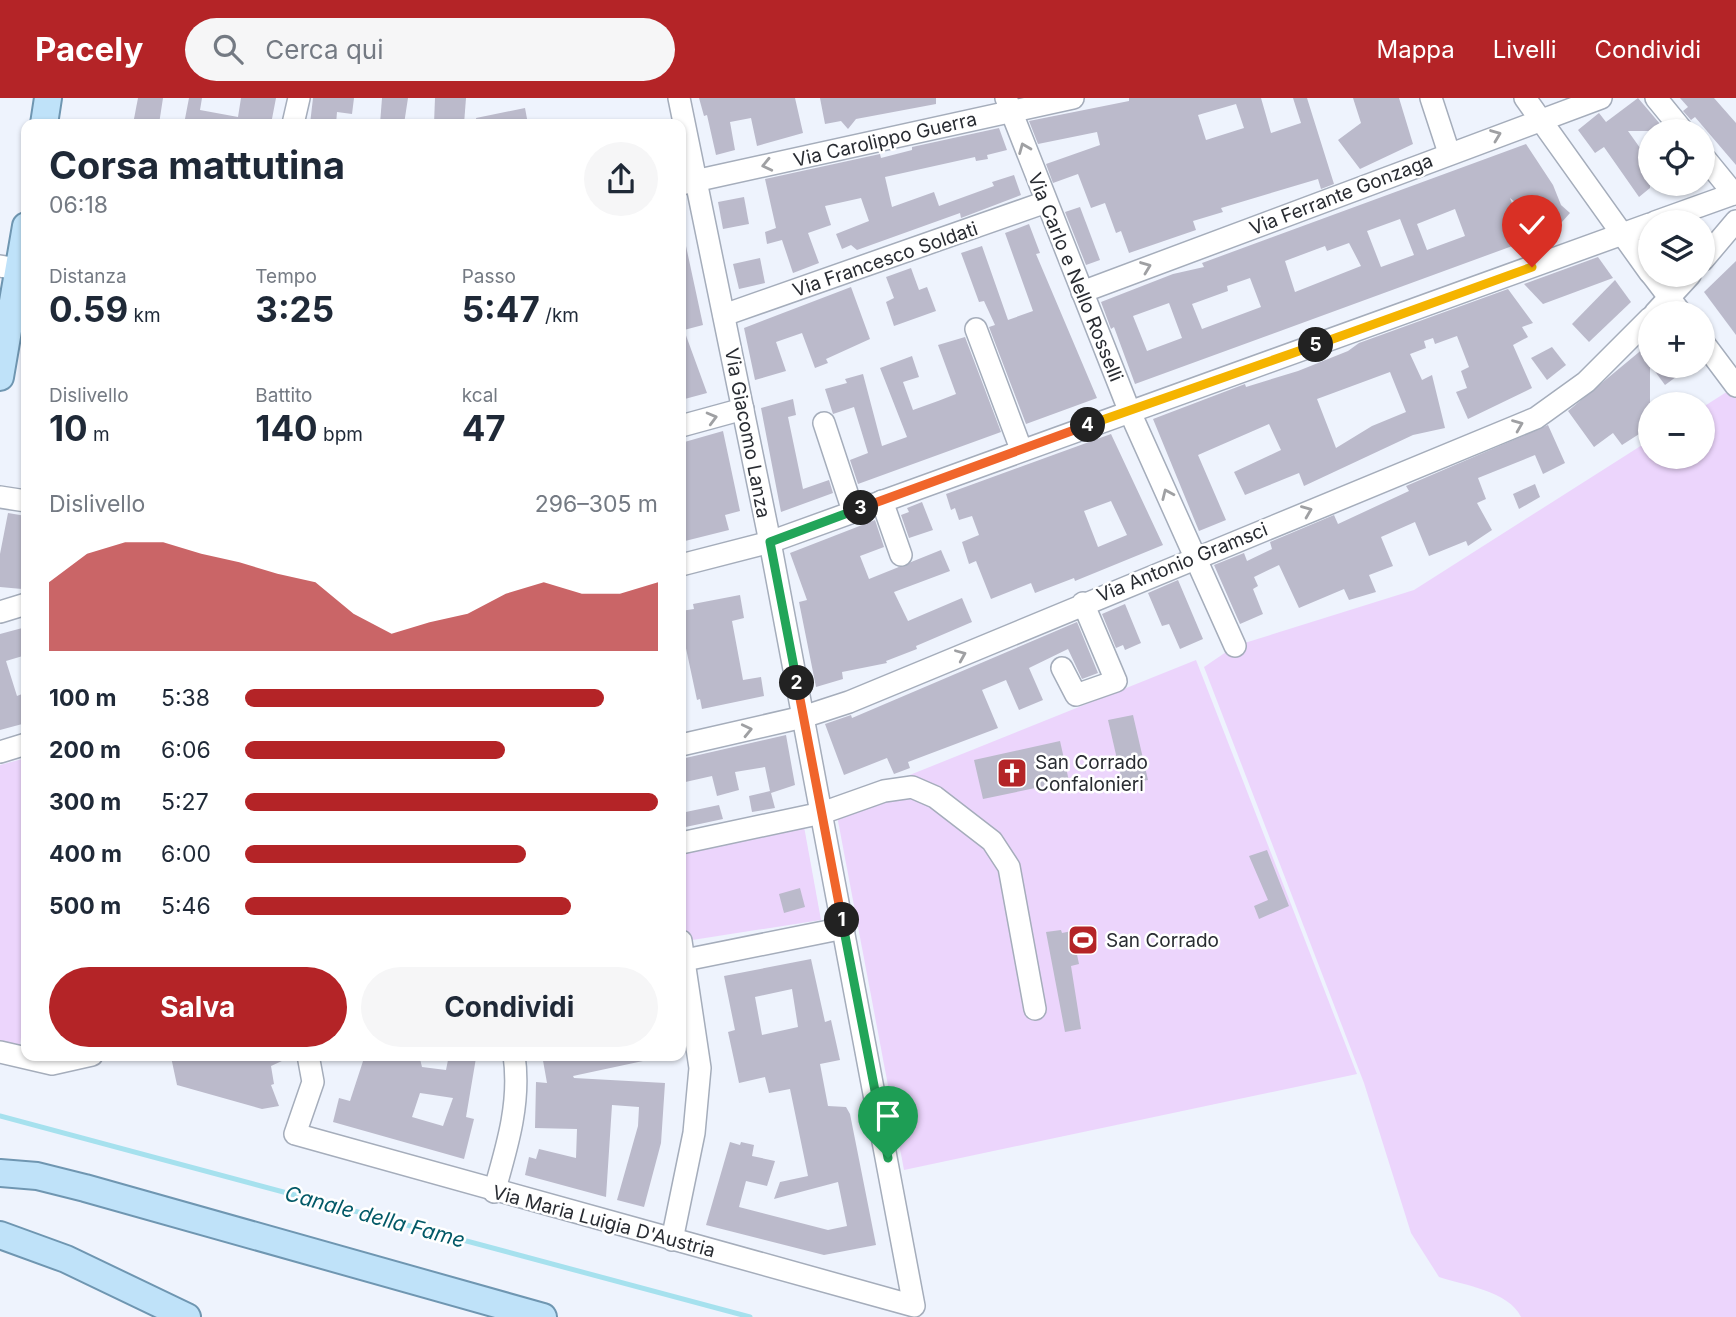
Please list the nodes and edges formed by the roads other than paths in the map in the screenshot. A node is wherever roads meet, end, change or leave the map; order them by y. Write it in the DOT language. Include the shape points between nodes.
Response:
graph roads {
  1 [pos="48,98"];
  2 [pos="299,98"];
  3 [pos="679,98"];
  4 [pos="1073,98"];
  5 [pos="1431,98"];
  6 [pos="1525,98"];
  7 [pos="1601,98"];
  8 [pos="1656,98"];
  9 [pos="1008,105"];
  10 [pos="1539,118"];
  11 [pos="45,119"];
  12 [pos="294,119"];
  13 [pos="681,119"];
  14 [pos="1673,119"];
  15 [pos="1449,153"];
  16 [pos="686,158"];
  17 [pos="1715,170"];
  18 [pos="689,183"];
  19 [pos="1735,193"];
  20 [pos="1046,202"];
  21 [pos="1689,210"];
  22 [pos="1736,221"];
  23 [pos="1638,228"];
  24 [pos="1621,234"];
  25 [pos="21,238"];
  26 [pos="1715,246"];
  27 [pos="1638,257"];
  28 [pos="9,267"];
  29 [pos="1082,292"];
  30 [pos="724,315"];
  31 [pos="975,329"];
  32 [pos="1638,330"];
  33 [pos="1715,358"];
  34 [pos="0,377"];
  35 [pos="1736,386"];
  36 [pos="743,409"];
  37 [pos="1129,410"];
  38 [pos="824,424"];
  39 [pos="686,425"];
  40 [pos="1021,449"];
  41 [pos="0,497"];
  42 [pos="21,500"];
  43 [pos="882,501"];
  44 [pos="853,511"];
  45 [pos="770,542"];
  46 [pos="901,555"];
  47 [pos="1195,556"];
  48 [pos="686,564"];
  49 [pos="1083,603"];
  50 [pos="21,606"];
  51 [pos="0,612"];
  52 [pos="1235,646"];
  53 [pos="1062,668"];
  54 [pos="803,717"];
  55 [pos="686,744"];
  56 [pos="21,746"];
  57 [pos="0,752"];
  58 [pos="822,813"];
  59 [pos="686,842"];
  60 [pos="844,928"];
  61 [pos="686,951"];
  62 [pos="686,970"];
  63 [pos="1035,1009"];
  64 [pos="0,1052"];
  65 [pos="21,1057"];
  66 [pos="39,1061"];
  67 [pos="65,1061"];
  68 [pos="309,1061"];
  69 [pos="515,1061"];
  70 [pos="0,1173"];
  71 [pos="494,1192"];
  72 [pos="0,1235"];
  73 [pos="672,1240"];
  74 [pos="914,1306"];
  75 [pos="187,1317"];
  76 [pos="543,1317"];
  1 -- 11 [label="main road"];
  2 -- 12 [label="street"];
  3 -- 13 [label="street, Via Giacomo Lanza"];
  4 -- 9 [label="street, Via Carolippo Guerra"];
  5 -- 15 [label="street"];
  6 -- 10 [label="street"];
  7 -- 10 [label="street, Via Ferrante Gonzaga"];
  8 -- 14 [label="street"];
  9 -- 18 [label="street, Via Carolippo Guerra, one-way"];
  20 -- 9 [label="street, Via Carlo e Nello Rosselli, one-way"];
  15 -- 10 [label="street, Via Ferrante Gonzaga, one-way"];
  10 -- 24 [label="street"];
  29 -- 15 [label="street, Via Ferrante Gonzaga, one-way"];
  16 -- 18 [label="street, Via Giacomo Lanza"];
  17 -- 19 [label="street"];
  18 -- 30 [label="street, Via Giacomo Lanza"];
  19 -- 21 [label="street"];
  20 -- 29 [label="street, Via Carlo e Nello Rosselli"];
  20 -- 30 [label="street, Via Francesco Soldati"];
  22 -- 26 [label="street"];
  23 -- 24 [label="street"];
  24 -- 27 [label="street"];
  24 -- 37 [label="street"];
  25 -- 28 [label="main road"];
  28 -- 34 [label="main road"];
  29 -- 37 [label="street, Via Carlo e Nello Rosselli"];
  30 -- 36 [label="street, Via Giacomo Lanza"];
  31 -- 40 [label="street"];
  47 -- 32 [label="street, Via Antonio Gramsci, one-way" via="1536,418 1586,382"];
  33 -- 35 [label="street"];
  39 -- 36 [label="street, one-way"];
  36 -- 45 [label="street, Via Giacomo Lanza"];
  37 -- 40 [label="street"];
  47 -- 37 [label="street, Via Carlo e Nello Rosselli, one-way"];
  38 -- 44 [label="street"];
  40 -- 43 [label="street"];
  41 -- 42 [label="street"];
  43 -- 44 [label="street"];
  43 -- 46 [label="street"];
  44 -- 45 [label="street"];
  45 -- 48 [label="street"];
  45 -- 54 [label="street, Via Giacomo Lanza"];
  47 -- 49 [label="street, Via Antonio Gramsci"];
  47 -- 52 [label="street, Via Carlo e Nello Rosselli"];
  49 -- 53 [label="street" via="1116,681 1076,695"];
  54 -- 49 [label="street, Via Antonio Gramsci, one-way"];
  50 -- 51 [label="street"];
  55 -- 54 [label="street, Via Antonio Gramsci, one-way"];
  54 -- 58 [label="street, Via Giacomo Lanza"];
  56 -- 57 [label="street"];
  58 -- 59 [label="street"];
  58 -- 60 [label="street, Via Giacomo Lanza"];
  58 -- 63 [label="street" via="912,787 935,797 992,841 1009,867"];
  60 -- 61 [label="street"];
  60 -- 74 [label="street, Via Giacomo Lanza"];
  62 -- 73 [label="street" via="701,1068 694,1133"];
  64 -- 65 [label="street"];
  66 -- 67 [label="street"];
  68 -- 71 [label="street, Via Maria Luigia D'Austria" via="313,1082 295,1134"];
  69 -- 71 [label="street" via="518,1082"];
  70 -- 76 [label="main road" via="37,1175"];
  71 -- 73 [label="street, Via Maria Luigia D'Austria"];
  72 -- 75 [label="main road" via="66,1259"];
  73 -- 74 [label="street, Via Maria Luigia D'Austria"];
}
